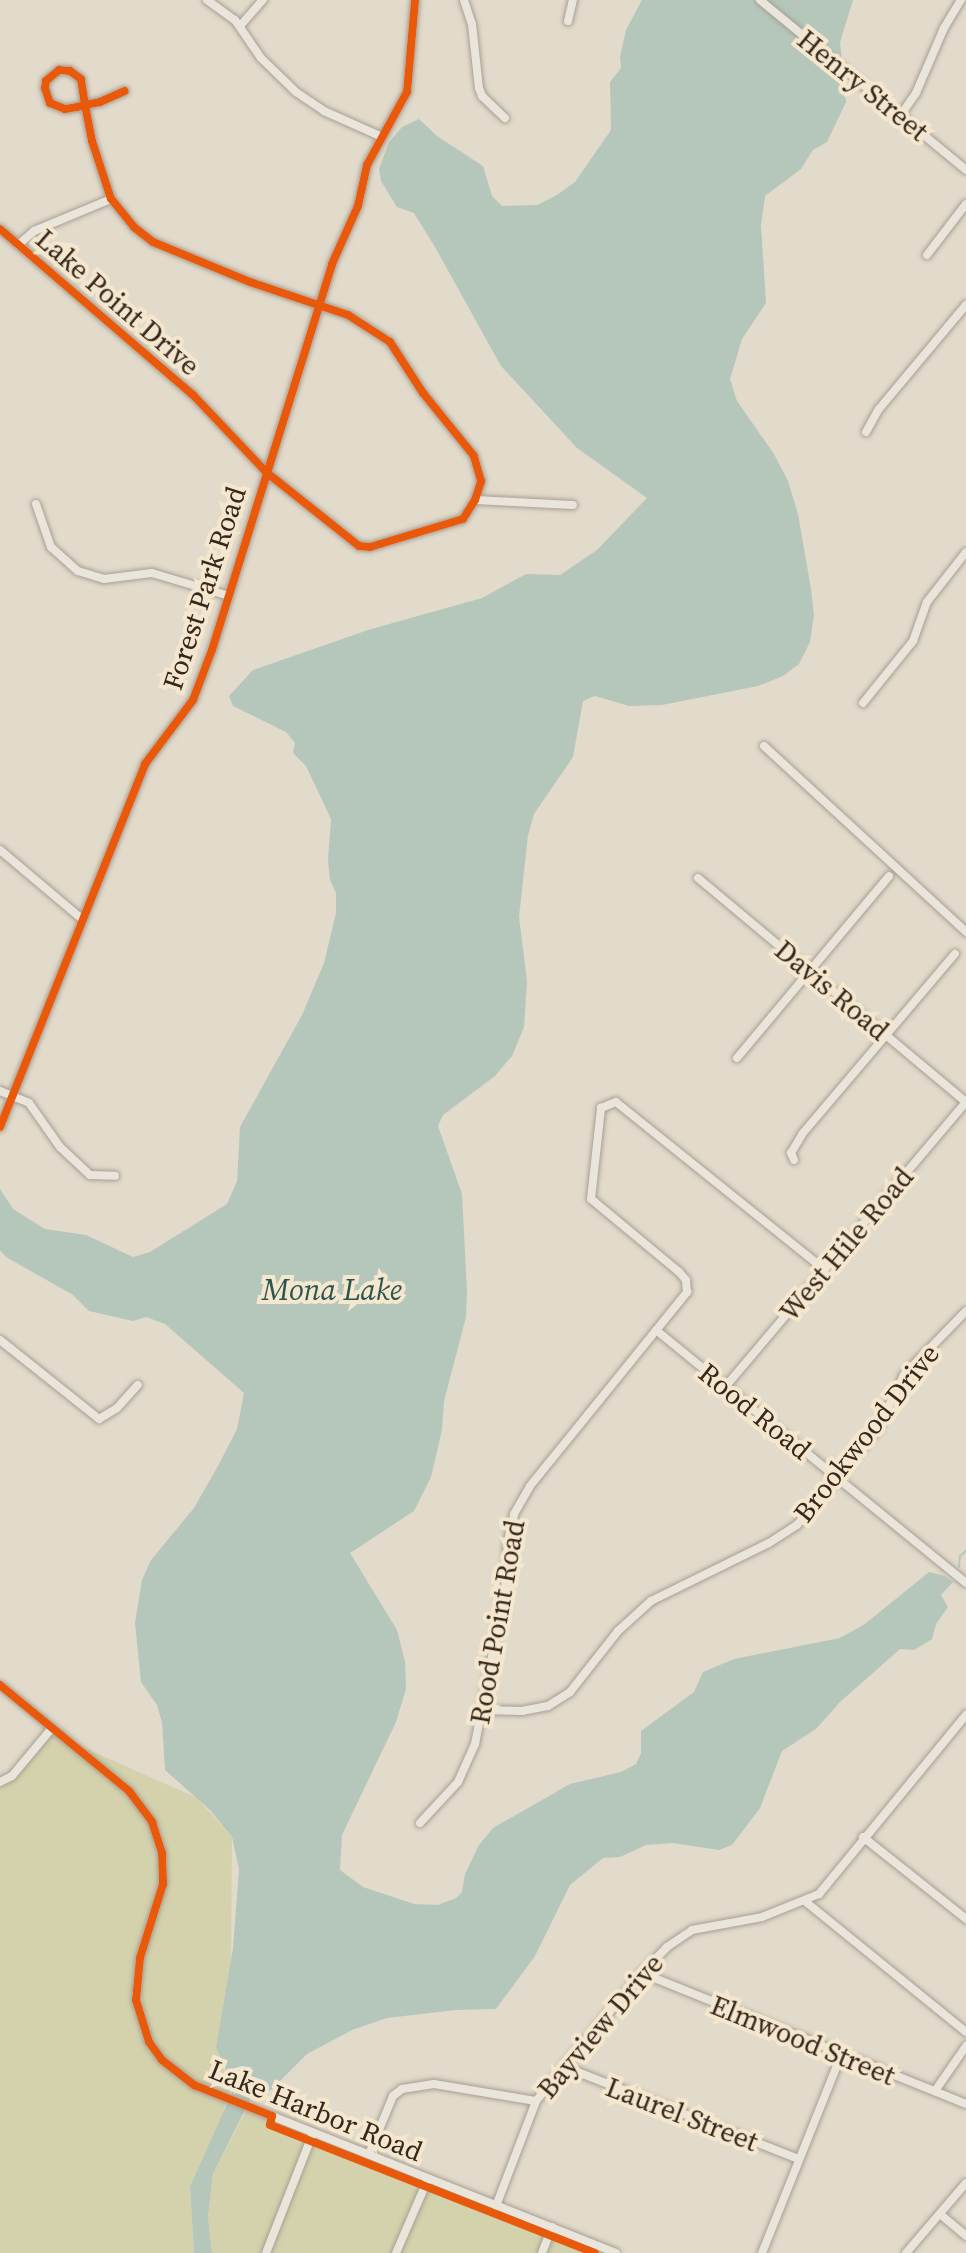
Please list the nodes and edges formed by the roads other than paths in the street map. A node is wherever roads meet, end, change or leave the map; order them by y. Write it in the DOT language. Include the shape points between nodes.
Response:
graph roads {
  1 [pos="207,0"];
  2 [pos="263,0"];
  3 [pos="415,0"];
  4 [pos="464,0"];
  5 [pos="573,0"];
  6 [pos="760,0"];
  7 [pos="961,0"];
  8 [pos="568,21"];
  9 [pos="240,26"];
  10 [pos="125,91"];
  11 [pos="85,105"];
  12 [pos="900,116"];
  13 [pos="505,118"];
  14 [pos="382,137"];
  15 [pos="966,170"];
  16 [pos="111,199"];
  17 [pos="966,204"];
  18 [pos="0,229"];
  19 [pos="18,245"];
  20 [pos="927,255"];
  21 [pos="319,303"];
  22 [pos="966,305"];
  23 [pos="866,432"];
  24 [pos="266,472"];
  25 [pos="475,500"];
  26 [pos="36,504"];
  27 [pos="573,505"];
  28 [pos="966,552"];
  29 [pos="226,595"];
  30 [pos="863,703"];
  31 [pos="764,746"];
  32 [pos="0,850"];
  33 [pos="889,876"];
  34 [pos="698,878"];
  35 [pos="82,919"];
  36 [pos="966,932"];
  37 [pos="955,954"];
  38 [pos="809,972"];
  39 [pos="887,1037"];
  40 [pos="737,1058"];
  41 [pos="0,1091"];
  42 [pos="12,1096"];
  43 [pos="966,1102"];
  44 [pos="0,1127"];
  45 [pos="794,1160"];
  46 [pos="115,1176"];
  47 [pos="825,1270"];
  48 [pos="966,1311"];
  49 [pos="656,1330"];
  50 [pos="0,1340"];
  51 [pos="138,1385"];
  52 [pos="726,1386"];
  53 [pos="838,1478"];
  54 [pos="966,1583"];
  55 [pos="0,1685"];
  56 [pos="482,1710"];
  57 [pos="966,1715"];
  58 [pos="52,1728"];
  59 [pos="0,1782"];
  60 [pos="420,1823"];
  61 [pos="863,1837"];
  62 [pos="806,1902"];
  63 [pos="966,1919"];
  64 [pos="642,1973"];
  65 [pos="966,2032"];
  66 [pos="966,2046"];
  67 [pos="841,2055"];
  68 [pos="565,2067"];
  69 [pos="935,2091"];
  70 [pos="536,2101"];
  71 [pos="966,2104"];
  72 [pos="313,2133"];
  73 [pos="369,2154"];
  74 [pos="799,2159"];
  75 [pos="428,2179"];
  76 [pos="966,2183"];
  77 [pos="496,2206"];
  78 [pos="940,2214"];
  79 [pos="552,2227"];
  80 [pos="966,2236"];
  81 [pos="266,2253"];
  82 [pos="396,2253"];
  83 [pos="542,2253"];
  84 [pos="616,2253"];
  85 [pos="762,2253"];
  86 [pos="906,2253"];
  1 -- 9 [label="street"];
  2 -- 9 [label="street"];
  3 -- 14 [label="street, Forest Park Road" via="407,92"];
  4 -- 13 [label="street" via="479,88"];
  5 -- 8 [label="street"];
  6 -- 12 [label="street, Henry Street"];
  7 -- 12 [label="street"];
  9 -- 14 [label="street" via="261,58 296,92"];
  10 -- 11 [label="street"];
  11 -- 11 [label="street" via="81,79 70,71 59,70 46,81 47,96 57,108"];
  11 -- 16 [label="street"];
  12 -- 15 [label="street, Henry Street"];
  14 -- 21 [label="street, Forest Park Road" via="367,165 358,206"];
  16 -- 19 [label="street" via="50,224"];
  16 -- 21 [label="street" via="153,242 250,282"];
  17 -- 20 [label="street"];
  18 -- 19 [label="street, Lake Point Drive"];
  19 -- 24 [label="street, Lake Point Drive" via="193,395"];
  21 -- 24 [label="street, Forest Park Road"];
  21 -- 25 [label="street" via="364,323 400,354 423,393 474,456 481,481"];
  22 -- 23 [label="street" via="879,409"];
  24 -- 25 [label="street, Lake Point Drive" via="359,546 456,523"];
  24 -- 29 [label="street, Forest Park Road"];
  25 -- 27 [label="street"];
  26 -- 29 [label="street" via="51,547 78,571 104,579 152,573"];
  28 -- 30 [label="street" via="927,602 915,640"];
  29 -- 35 [label="street, Forest Park Road" via="193,700 148,759"];
  31 -- 36 [label="street"];
  32 -- 35 [label="street"];
  33 -- 38 [label="street"];
  34 -- 38 [label="street, Davis Road"];
  35 -- 42 [label="street, Forest Park Road"];
  37 -- 39 [label="street"];
  38 -- 39 [label="street, Davis Road"];
  38 -- 40 [label="street"];
  39 -- 43 [label="street, Davis Road"];
  39 -- 45 [label="street" via="803,1133 791,1153"];
  41 -- 42 [label="street"];
  42 -- 44 [label="street, Forest Park Road"];
  42 -- 46 [label="street" via="29,1103 60,1147 90,1175"];
  43 -- 47 [label="street, West Hile Road"];
  47 -- 49 [label="street, Rood Point Road" via="616,1102 609,1103 598,1119 591,1199 686,1280 687,1292"];
  47 -- 52 [label="street, West Hile Road"];
  48 -- 53 [label="street, Brookwood Drive" via="904,1375 878,1428"];
  49 -- 52 [label="street, Rood Road"];
  49 -- 56 [label="street, Rood Point Road" via="530,1486 514,1514"];
  50 -- 51 [label="street" via="99,1419"];
  52 -- 53 [label="street, Rood Road"];
  53 -- 54 [label="street, Rood Road"];
  53 -- 56 [label="street, Brookwood Drive" via="786,1534 651,1601 618,1631 570,1692 548,1706"];
  55 -- 58 [label="street, Lake Harbor Road"];
  56 -- 60 [label="street, Rood Point Road" via="469,1762 434,1812"];
  57 -- 61 [label="street, Bayview Drive"];
  58 -- 59 [label="street" via="12,1776"];
  58 -- 72 [label="street, Lake Harbor Road" via="129,1791 152,1822 162,1853 163,1884 136,1978 141,2023 162,2060 194,2085"];
  61 -- 62 [label="street, Bayview Drive" via="832,1882"];
  61 -- 63 [label="street"];
  62 -- 64 [label="street, Bayview Drive" via="762,1917 692,1930"];
  62 -- 65 [label="street"];
  64 -- 67 [label="street, Elmwood Street"];
  64 -- 68 [label="street, Bayview Drive"];
  66 -- 69 [label="street"];
  67 -- 69 [label="street, Elmwood Street"];
  67 -- 74 [label="street"];
  68 -- 70 [label="street, Bayview Drive"];
  68 -- 74 [label="street, Laurel Street"];
  69 -- 71 [label="street, Elmwood Street"];
  70 -- 73 [label="street" via="434,2084 402,2089 393,2096"];
  70 -- 77 [label="street, Bayview Drive"];
  72 -- 73 [label="street, Lake Harbor Road"];
  72 -- 81 [label="street"];
  73 -- 75 [label="street, Lake Harbor Road"];
  74 -- 85 [label="street"];
  75 -- 77 [label="street, Lake Harbor Road"];
  75 -- 82 [label="street"];
  76 -- 78 [label="street"];
  77 -- 79 [label="street, Lake Harbor Road"];
  78 -- 80 [label="street"];
  78 -- 86 [label="street"];
  79 -- 83 [label="street"];
  79 -- 84 [label="street, Lake Harbor Road"];
}
